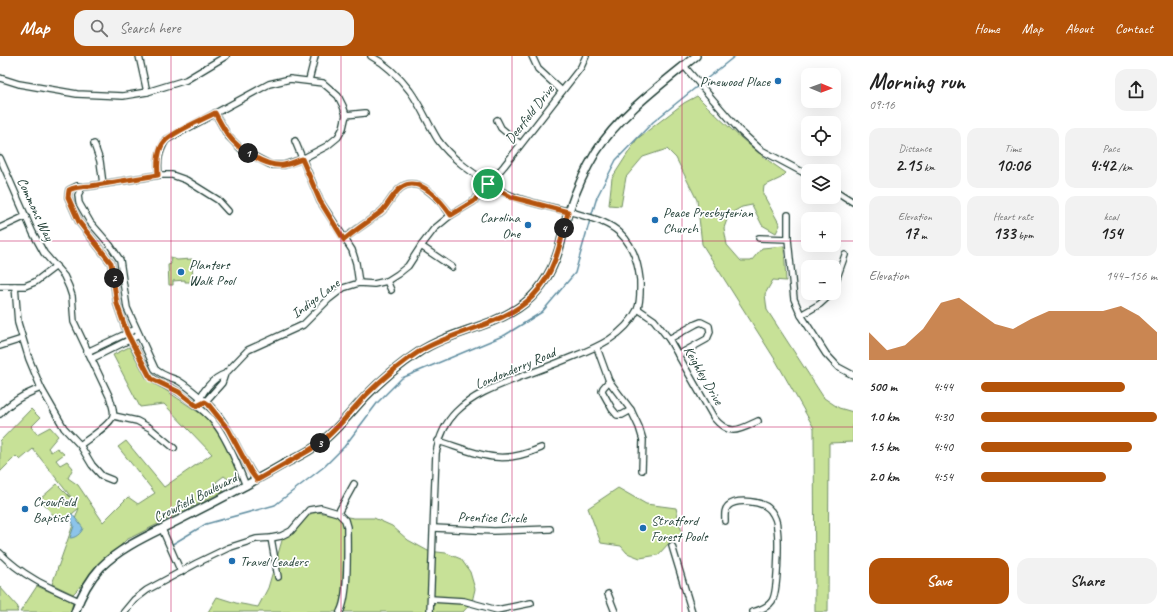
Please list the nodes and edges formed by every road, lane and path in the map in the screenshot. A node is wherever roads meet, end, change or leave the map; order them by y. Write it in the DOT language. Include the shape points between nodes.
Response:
graph roads {
  1 [pos="139,56"];
  2 [pos="226,56"];
  3 [pos="314,56"];
  4 [pos="371,56"];
  5 [pos="532,56"];
  6 [pos="586,56"];
  7 [pos="696,56"];
  8 [pos="684,66"];
  9 [pos="0,78"];
  10 [pos="309,80"];
  11 [pos="562,91"];
  12 [pos="148,92"];
  13 [pos="215,113"];
  14 [pos="365,113"];
  15 [pos="346,115"];
  16 [pos="497,120"];
  17 [pos="295,141"];
  18 [pos="94,144"];
  19 [pos="520,144"];
  20 [pos="0,158"];
  21 [pos="302,159"];
  22 [pos="801,171"];
  23 [pos="158,175"];
  24 [pos="103,184"];
  25 [pos="488,184"];
  26 [pos="82,187"];
  27 [pos="841,194"];
  28 [pos="853,202"];
  29 [pos="228,211"];
  30 [pos="568,212"];
  31 [pos="451,215"];
  32 [pos="788,215"];
  33 [pos="26,216"];
  34 [pos="0,228"];
  35 [pos="759,238"];
  36 [pos="788,239"];
  37 [pos="344,240"];
  38 [pos="420,246"];
  39 [pos="845,255"];
  40 [pos="56,266"];
  41 [pos="841,266"];
  42 [pos="452,268"];
  43 [pos="121,269"];
  44 [pos="113,270"];
  45 [pos="387,281"];
  46 [pos="359,283"];
  47 [pos="0,286"];
  48 [pos="15,286"];
  49 [pos="124,288"];
  50 [pos="115,290"];
  51 [pos="391,290"];
  52 [pos="824,300"];
  53 [pos="638,309"];
  54 [pos="801,315"];
  55 [pos="136,329"];
  56 [pos="127,333"];
  57 [pos="139,336"];
  58 [pos="22,339"];
  59 [pos="669,339"];
  60 [pos="130,340"];
  61 [pos="0,346"];
  62 [pos="597,348"];
  63 [pos="87,352"];
  64 [pos="678,354"];
  65 [pos="91,359"];
  66 [pos="225,374"];
  67 [pos="853,375"];
  68 [pos="609,380"];
  69 [pos="41,388"];
  70 [pos="200,398"];
  71 [pos="205,402"];
  72 [pos="197,406"];
  73 [pos="630,410"];
  74 [pos="0,414"];
  75 [pos="114,416"];
  76 [pos="758,421"];
  77 [pos="438,441"];
  78 [pos="80,445"];
  79 [pos="174,448"];
  80 [pos="541,448"];
  81 [pos="642,470"];
  82 [pos="112,480"];
  83 [pos="257,480"];
  84 [pos="354,484"];
  85 [pos="246,486"];
  86 [pos="338,513"];
  87 [pos="725,521"];
  88 [pos="434,528"];
  89 [pos="162,529"];
  90 [pos="550,529"];
  91 [pos="271,538"];
  92 [pos="672,546"];
  93 [pos="0,553"];
  94 [pos="181,572"];
  95 [pos="278,577"];
  96 [pos="608,594"];
  97 [pos="431,599"];
  98 [pos="79,601"];
  99 [pos="531,603"];
  100 [pos="763,610"];
  101 [pos="75,612"];
  102 [pos="124,612"];
  103 [pos="340,612"];
  104 [pos="430,612"];
  105 [pos="615,612"];
  106 [pos="692,612"];
  107 [pos="754,612"];
  1 -- 12 [label="street"];
  2 -- 12 [label="street" via="186,80"];
  3 -- 10 [label="street"];
  4 -- 25 [label="street, Londonderry Road" via="391,70 411,92 430,127 447,150"];
  5 -- 11 [label="street" via="538,69"];
  6 -- 11 [label="street, Deerfield Drive" via="581,67"];
  7 -- 8 [label="main road, Crowfield Boulevard"];
  8 -- 22 [label="street" via="740,131 761,150"];
  8 -- 30 [label="main road, Crowfield Boulevard" via="605,138 582,178"];
  9 -- 12 [label="street" via="76,94 122,96"];
  10 -- 13 [label="street" via="290,79 269,84"];
  10 -- 15 [label="street" via="323,83 338,96"];
  11 -- 19 [label="street, Deerfield Drive"];
  13 -- 21 [label="street" via="228,136 242,150 255,157 271,165 284,165"];
  13 -- 23 [label="street" via="166,140 157,163"];
  14 -- 15 [label="street"];
  15 -- 21 [label="street" via="343,128 328,146"];
  16 -- 19 [label="street" via="501,128"];
  17 -- 21 [label="street"];
  18 -- 24 [label="street" via="100,161"];
  19 -- 25 [label="street, Deerfield Drive"];
  20 -- 33 [label="street, Commons Way"];
  21 -- 37 [label="street" via="320,201"];
  23 -- 24 [label="street"];
  23 -- 29 [label="street" via="172,175 186,180 218,200"];
  24 -- 26 [label="street"];
  25 -- 30 [label="street, Londonderry Road" via="511,197"];
  25 -- 31 [label="street, Indigo Lane" via="474,201"];
  26 -- 43 [label="street" via="78,198 85,214 118,255"];
  26 -- 44 [label="street" via="77,186 69,190 69,202 88,235 109,259"];
  27 -- 28 [label="street"];
  30 -- 53 [label="street, Londonderry Road" via="599,220 619,232 629,243 639,271"];
  30 -- 83 [label="main road, Crowfield Boulevard" via="552,268 532,297 517,309 420,351 393,371 320,443"];
  31 -- 37 [label="street" via="430,191 413,184 403,186 383,210"];
  31 -- 38 [label="street, Indigo Lane" via="434,228"];
  32 -- 36 [label="street"];
  33 -- 34 [label="street"];
  33 -- 40 [label="street, Commons Way" via="44,253"];
  35 -- 36 [label="street"];
  36 -- 54 [label="street" via="794,299"];
  37 -- 46 [label="street" via="352,250"];
  38 -- 42 [label="street"];
  38 -- 45 [label="street, Indigo Lane" via="408,266"];
  39 -- 41 [label="street"];
  40 -- 48 [label="street" via="35,282"];
  40 -- 63 [label="street, Commons Way" via="69,287 74,322"];
  43 -- 44 [label="street"];
  43 -- 49 [label="street"];
  44 -- 50 [label="street"];
  45 -- 46 [label="street, Indigo Lane" via="374,284"];
  45 -- 51 [label="street"];
  46 -- 66 [label="street, Indigo Lane" via="343,288 303,325 248,350"];
  47 -- 48 [label="street"];
  48 -- 58 [label="street"];
  49 -- 50 [label="street"];
  49 -- 55 [label="street" via="127,308"];
  50 -- 56 [label="street"];
  52 -- 54 [label="street"];
  53 -- 59 [label="street, Keighley Drive" via="654,320"];
  53 -- 62 [label="street, Londonderry Road" via="626,327"];
  54 -- 67 [label="street" via="832,361"];
  55 -- 56 [label="street"];
  55 -- 57 [label="street"];
  56 -- 60 [label="street"];
  56 -- 63 [label="street"];
  57 -- 60 [label="street"];
  57 -- 70 [label="street" via="158,372 184,385"];
  58 -- 61 [label="street"];
  58 -- 69 [label="street"];
  59 -- 64 [label="street, Keighley Drive"];
  59 -- 64 [label="street" via="701,322 709,326 710,332 706,339"];
  60 -- 65 [label="street"];
  60 -- 72 [label="street" via="152,379 179,392"];
  62 -- 68 [label="street"];
  62 -- 77 [label="street, Londonderry Road" via="486,390 456,412"];
  63 -- 65 [label="street, Commons Way"];
  64 -- 76 [label="street, Keighley Drive" via="714,418 722,427 730,430 741,429"];
  65 -- 75 [label="street, Commons Way" via="110,398"];
  66 -- 70 [label="street, Indigo Lane" via="217,376"];
  66 -- 71 [label="street, Indigo Lane" via="222,383"];
  68 -- 73 [label="street"];
  68 -- 73 [label="street" via="602,391 612,409 617,415"];
  69 -- 74 [label="street" via="20,397"];
  69 -- 78 [label="street" via="64,428"];
  70 -- 71 [label="street"];
  70 -- 72 [label="street, Indigo Lane"];
  71 -- 72 [label="street, Indigo Lane"];
  71 -- 83 [label="street" via="228,429"];
  72 -- 85 [label="street" via="217,426"];
  73 -- 81 [label="street" via="643,440"];
  75 -- 78 [label="street"];
  75 -- 79 [label="street" via="137,421 150,428"];
  77 -- 80 [label="street" via="495,458 510,457"];
  77 -- 88 [label="street, Londonderry Road" via="434,475"];
  78 -- 82 [label="street" via="102,476"];
  83 -- 85 [label="main road, Crowfield Boulevard"];
  84 -- 86 [label="street"];
  85 -- 89 [label="main road, Crowfield Boulevard"];
  86 -- 91 [label="street" via="321,508 309,510 291,531"];
  86 -- 103 [label="street" via="345,520 347,527 345,593"];
  87 -- 100 [label="street" via="725,511 736,502 765,505 774,517 777,527 776,590 772,601"];
  88 -- 90 [label="street, Prentice Circle" via="494,531"];
  88 -- 97 [label="street, Londonderry Road"];
  89 -- 94 [label="street"];
  89 -- 98 [label="main road, Crowfield Boulevard" via="126,548 102,566"];
  91 -- 94 [label="street" via="256,539 228,548"];
  91 -- 95 [label="street"];
  92 -- 106 [label="street"];
  93 -- 98 [label="street" via="30,578"];
  94 -- 102 [label="street" via="148,590 134,600"];
  96 -- 105 [label="street"];
  97 -- 99 [label="street" via="464,601 497,610"];
  97 -- 104 [label="street, Londonderry Road"];
  98 -- 101 [label="main road, Crowfield Boulevard"];
  100 -- 107 [label="street"];
}
